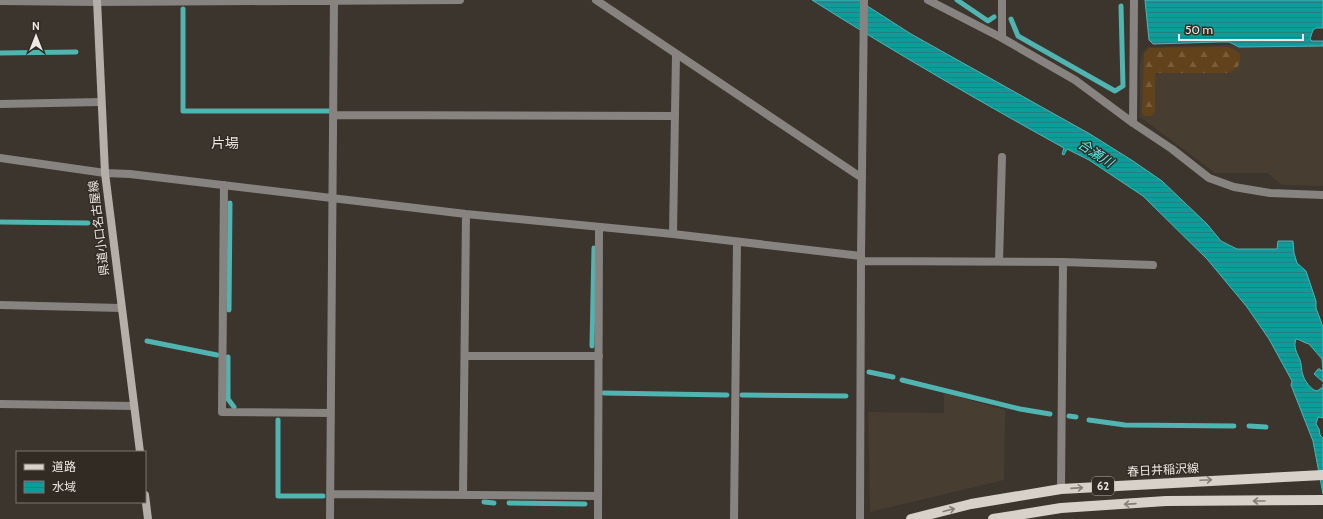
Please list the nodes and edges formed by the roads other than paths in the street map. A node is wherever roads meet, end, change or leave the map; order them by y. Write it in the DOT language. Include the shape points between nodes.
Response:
graph roads {
  1 [pos="334,0"];
  2 [pos="460,0"];
  3 [pos="596,0"];
  4 [pos="864,0"];
  5 [pos="928,0"];
  6 [pos="1002,0"];
  7 [pos="1134,0"];
  8 [pos="0,1"];
  9 [pos="97,1"];
  10 [pos="1002,38"];
  11 [pos="676,54"];
  12 [pos="102,102"];
  13 [pos="0,104"];
  14 [pos="333,115"];
  15 [pos="675,116"];
  16 [pos="1133,123"];
  17 [pos="1002,157"];
  18 [pos="0,158"];
  19 [pos="105,173"];
  20 [pos="862,178"];
  21 [pos="224,186"];
  22 [pos="1323,195"];
  23 [pos="332,198"];
  24 [pos="466,214"];
  25 [pos="599,227"];
  26 [pos="673,234"];
  27 [pos="737,242"];
  28 [pos="861,259"];
  29 [pos="1000,262"];
  30 [pos="1063,262"];
  31 [pos="1154,264"];
  32 [pos="0,305"];
  33 [pos="121,308"];
  34 [pos="465,356"];
  35 [pos="599,356"];
  36 [pos="0,404"];
  37 [pos="134,406"];
  38 [pos="331,413"];
  39 [pos="140,451"];
  40 [pos="1323,475"];
  41 [pos="1061,489"];
  42 [pos="330,494"];
  43 [pos="463,495"];
  44 [pos="598,496"];
  45 [pos="1323,500"];
  46 [pos="146,503"];
  47 [pos="148,519"];
  48 [pos="330,519"];
  49 [pos="598,519"];
  50 [pos="734,519"];
  51 [pos="860,519"];
  52 [pos="911,519"];
  53 [pos="993,519"];
  1 -- 2 [label="street"];
  1 -- 9 [label="street"];
  1 -- 14 [label="street"];
  3 -- 11 [label="street"];
  4 -- 20 [label="street"];
  5 -- 10 [label="street"];
  6 -- 10 [label="street"];
  7 -- 16 [label="street"];
  8 -- 9 [label="street"];
  9 -- 12 [label="main road, 県道小口名古屋線"];
  10 -- 16 [label="street" via="1075,80"];
  11 -- 15 [label="street"];
  11 -- 20 [label="street"];
  12 -- 13 [label="street"];
  12 -- 19 [label="main road, 県道小口名古屋線"];
  14 -- 15 [label="street"];
  14 -- 23 [label="street"];
  15 -- 26 [label="street"];
  16 -- 22 [label="street" via="1209,178 1234,187 1270,193"];
  17 -- 29 [label="street"];
  18 -- 19 [label="street"];
  19 -- 21 [label="street"];
  19 -- 33 [label="main road, 県道小口名古屋線"];
  20 -- 28 [label="street"];
  21 -- 23 [label="street"];
  21 -- 38 [label="street" via="222,412"];
  23 -- 24 [label="street"];
  23 -- 38 [label="street"];
  24 -- 25 [label="street"];
  24 -- 34 [label="street"];
  25 -- 26 [label="street"];
  25 -- 35 [label="street"];
  26 -- 27 [label="street"];
  27 -- 28 [label="street"];
  27 -- 50 [label="street"];
  28 -- 29 [label="street"];
  28 -- 51 [label="street"];
  29 -- 30 [label="street"];
  30 -- 31 [label="street"];
  30 -- 41 [label="street"];
  32 -- 33 [label="street"];
  33 -- 37 [label="main road, 県道小口名古屋線"];
  34 -- 35 [label="street"];
  34 -- 43 [label="street"];
  35 -- 44 [label="street"];
  36 -- 37 [label="street"];
  37 -- 39 [label="main road, 県道小口名古屋線"];
  38 -- 42 [label="street"];
  41 -- 40 [label="main road, 春日井稲沢線 / 62, one-way"];
  52 -- 41 [label="main road, 春日井稲沢線 / 62, one-way" via="971,504"];
  42 -- 43 [label="street"];
  42 -- 48 [label="street"];
  43 -- 44 [label="street"];
  44 -- 49 [label="street"];
  45 -- 53 [label="main road, 62, one-way" via="1166,501 1061,508"];
  46 -- 47 [label="main road"];
}
